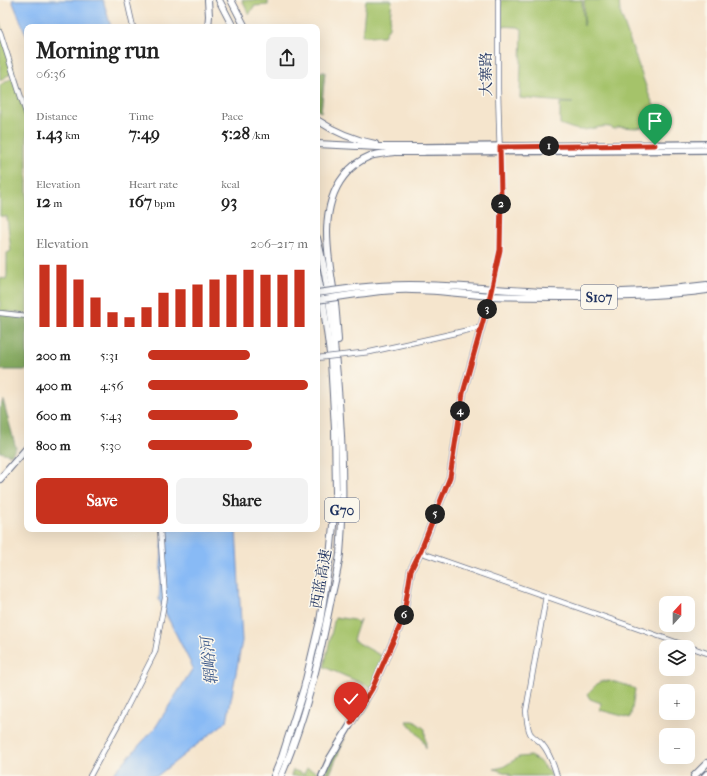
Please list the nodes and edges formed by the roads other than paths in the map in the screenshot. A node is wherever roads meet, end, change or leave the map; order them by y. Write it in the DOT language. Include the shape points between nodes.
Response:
graph roads {
  1 [pos="127,0"];
  2 [pos="208,0"];
  3 [pos="219,0"];
  4 [pos="228,0"];
  5 [pos="231,0"];
  6 [pos="498,0"];
  7 [pos="132,24"];
  8 [pos="208,24"];
  9 [pos="231,24"];
  10 [pos="240,24"];
  11 [pos="243,24"];
  12 [pos="0,32"];
  13 [pos="24,107"];
  14 [pos="320,122"];
  15 [pos="707,144"];
  16 [pos="320,146"];
  17 [pos="320,146"];
  18 [pos="400,148"];
  19 [pos="500,149"];
  20 [pos="423,150"];
  21 [pos="707,150"];
  22 [pos="394,152"];
  23 [pos="320,254"];
  24 [pos="707,285"];
  25 [pos="320,286"];
  26 [pos="492,289"];
  27 [pos="707,290"];
  28 [pos="356,291"];
  29 [pos="320,293"];
  30 [pos="490,296"];
  31 [pos="320,299"];
  32 [pos="0,313"];
  33 [pos="24,316"];
  34 [pos="482,327"];
  35 [pos="320,358"];
  36 [pos="339,396"];
  37 [pos="24,446"];
  38 [pos="24,451"];
  39 [pos="0,473"];
  40 [pos="0,478"];
  41 [pos="160,532"];
  42 [pos="421,550"];
  43 [pos="546,596"];
  44 [pos="707,653"];
  45 [pos="707,763"];
  46 [pos="90,776"];
  47 [pos="274,776"];
  48 [pos="282,776"];
  49 [pos="322,776"];
  50 [pos="557,776"];
  51 [pos="694,776"];
  1 -- 7 [label="street"];
  2 -- 8 [label="highway"];
  3 -- 9 [label="highway"];
  4 -- 10 [label="highway"];
  5 -- 11 [label="highway"];
  6 -- 19 [label="street, 大寨路"];
  12 -- 13 [label="street"];
  14 -- 18 [label="highway" via="357,140"];
  15 -- 19 [label="main road"];
  16 -- 18 [label="highway"];
  17 -- 22 [label="highway"];
  18 -- 20 [label="highway"];
  19 -- 20 [label="main road"];
  19 -- 21 [label="main road"];
  19 -- 26 [label="street, 大寨路" via="500,250"];
  20 -- 22 [label="highway"];
  22 -- 36 [label="highway" via="370,156 348,170 330,201 327,236 337,326"];
  23 -- 36 [label="highway, 西蓝高速 / G70" via="334,335"];
  24 -- 26 [label="highway, S107" via="593,292"];
  25 -- 47 [label="highway, 西蓝高速 / G70" via="331,361 336,494 320,621 304,688"];
  26 -- 28 [label="highway, S107" via="410,285"];
  26 -- 30 [label="street, 大寨路"];
  27 -- 30 [label="highway, S107" via="629,296"];
  28 -- 29 [label="highway, S107, bridge"];
  28 -- 30 [label="highway, S107" via="444,291"];
  28 -- 31 [label="highway, S107, bridge"];
  30 -- 34 [label="main road"];
  32 -- 33 [label="street"];
  34 -- 35 [label="street, bridge" via="370,352"];
  34 -- 42 [label="main road" via="463,393 450,477"];
  36 -- 48 [label="highway, 西蓝高速 / G70" via="343,492 340,555 310,692"];
  37 -- 39 [label="highway"];
  38 -- 40 [label="highway"];
  41 -- 46 [label="street" via="165,598 155,652"];
  42 -- 43 [label="street" via="425,554"];
  42 -- 49 [label="main road" via="411,570 403,619 372,689 330,758"];
  43 -- 44 [label="street"];
  43 -- 50 [label="street" via="526,711 527,726 531,735 542,744 550,756"];
  45 -- 51 [label="highway"];
}
